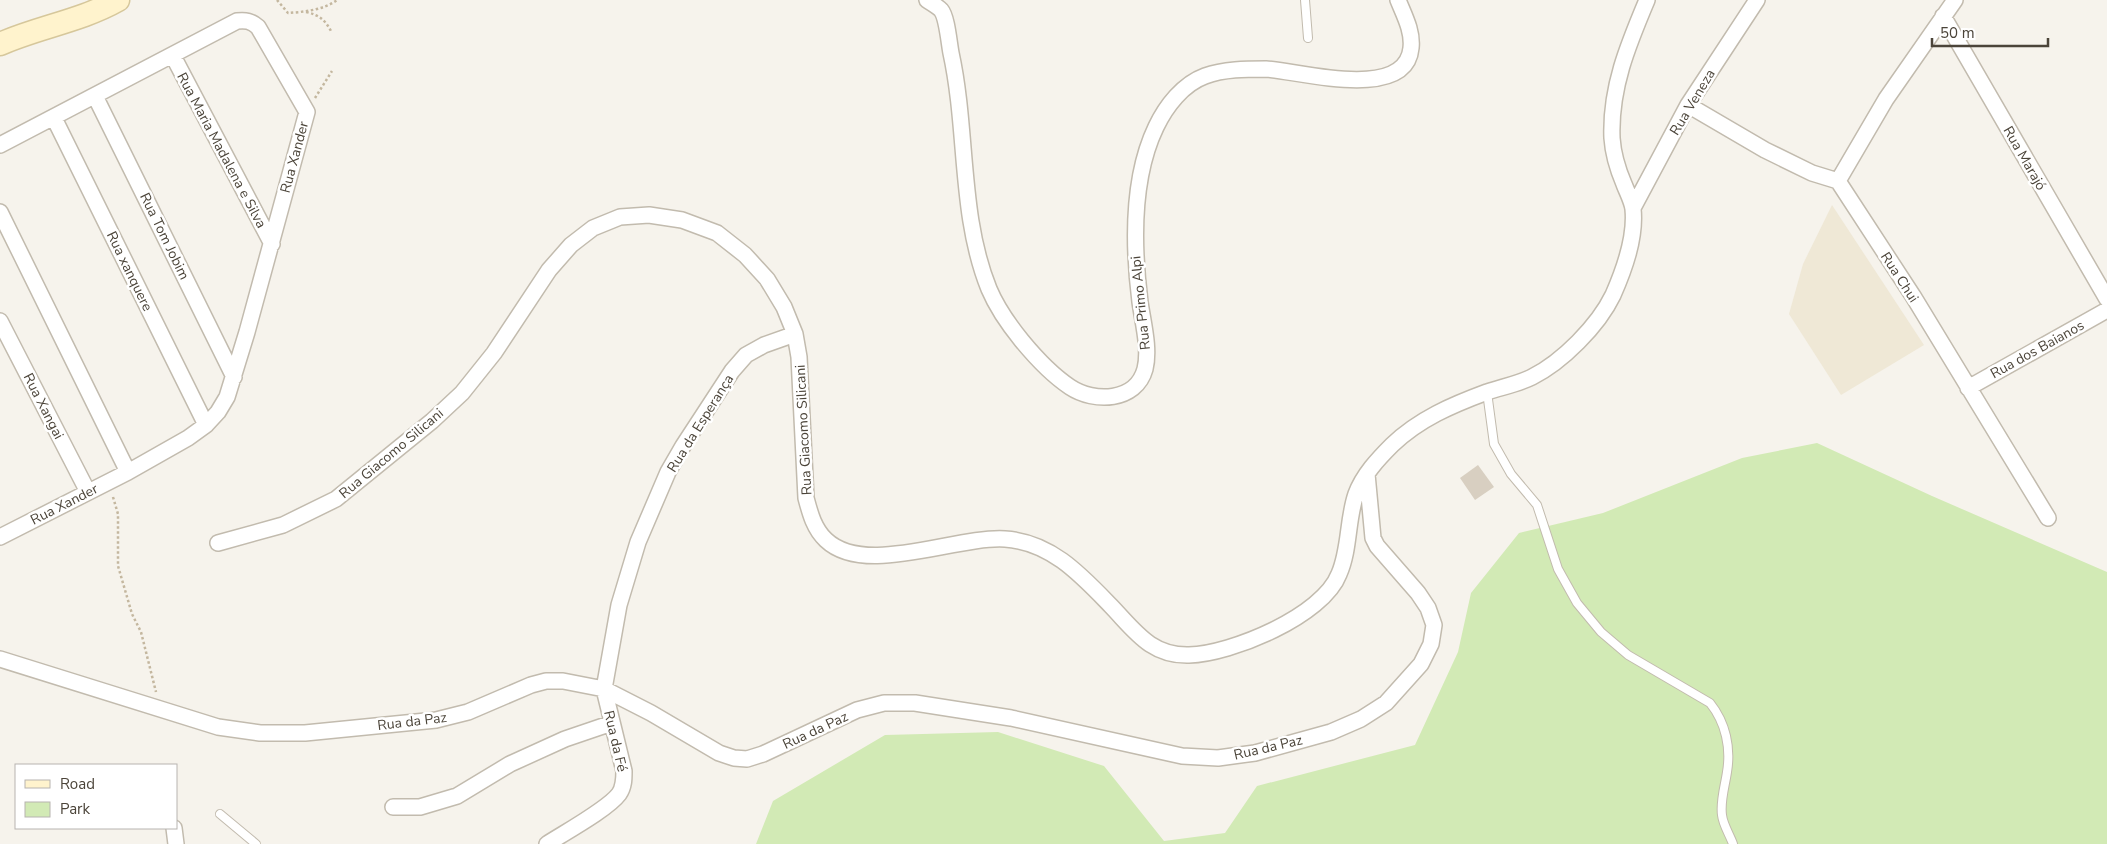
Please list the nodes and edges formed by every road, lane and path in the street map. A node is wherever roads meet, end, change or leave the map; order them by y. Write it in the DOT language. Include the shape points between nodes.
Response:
graph roads {
  1 [pos="118,0"];
  2 [pos="278,0"];
  3 [pos="337,0"];
  4 [pos="927,0"];
  5 [pos="1305,0"];
  6 [pos="1398,0"];
  7 [pos="1647,0"];
  8 [pos="1757,0"];
  9 [pos="1955,0"];
  10 [pos="945,6"];
  11 [pos="305,12"];
  12 [pos="1943,16"];
  13 [pos="332,33"];
  14 [pos="1308,38"];
  15 [pos="0,44"];
  16 [pos="173,56"];
  17 [pos="332,71"];
  18 [pos="95,96"];
  19 [pos="1688,105"];
  20 [pos="307,112"];
  21 [pos="54,118"];
  22 [pos="0,145"];
  23 [pos="1838,181"];
  24 [pos="1633,208"];
  25 [pos="0,212"];
  26 [pos="272,244"];
  27 [pos="2107,299"];
  28 [pos="2107,310"];
  29 [pos="0,321"];
  30 [pos="795,334"];
  31 [pos="234,377"];
  32 [pos="1968,388"];
  33 [pos="1487,392"];
  34 [pos="206,425"];
  35 [pos="128,472"];
  36 [pos="1367,474"];
  37 [pos="107,482"];
  38 [pos="88,492"];
  39 [pos="2048,518"];
  40 [pos="2,532"];
  41 [pos="218,543"];
  42 [pos="0,660"];
  43 [pos="604,689"];
  44 [pos="157,708"];
  45 [pos="612,723"];
  46 [pos="393,807"];
  47 [pos="220,814"];
  48 [pos="174,829"];
  49 [pos="176,844"];
  50 [pos="256,844"];
  51 [pos="547,844"];
  52 [pos="1733,844"];
  1 -- 15 [label="street" via="101,10"];
  2 -- 11 [label="path" via="288,13"];
  3 -- 11 [label="path"];
  4 -- 10 [label="street, Rua Primo Alpi"];
  5 -- 14 [label="lane"];
  6 -- 10 [label="street, Rua Primo Alpi" via="1410,30 1411,50 1403,67 1386,77 1358,81 1268,69 1230,70 1203,76 1177,94 1156,127 1144,163 1134,217 1145,368 1140,381 1129,391 1112,398 1093,396 1071,388 1035,357 1005,320 989,290 974,238 957,80"];
  7 -- 24 [label="street, Rua Giacomo Silicani" via="1622,62 1613,101 1612,140"];
  8 -- 19 [label="street, Rua Veneza"];
  9 -- 12 [label="street"];
  11 -- 13 [label="path" via="327,22"];
  12 -- 23 [label="street" via="1886,99"];
  12 -- 27 [label="street, Rua Marajó"];
  16 -- 18 [label="street, Rua Xander"];
  16 -- 20 [label="street, Rua Xander" via="238,21 252,22 258,27"];
  16 -- 26 [label="street, Rua Maria Madalena e Silva"];
  17 -- 20 [label="path"];
  18 -- 21 [label="street, Rua Xander"];
  18 -- 31 [label="street, Rua Tom Jobim"];
  19 -- 23 [label="street" via="1765,150 1812,173"];
  19 -- 24 [label="street, Rua Veneza"];
  20 -- 26 [label="street, Rua Xander"];
  21 -- 22 [label="street, Rua Xander"];
  21 -- 34 [label="street, Rua xanquere"];
  23 -- 32 [label="street, Rua Chui"];
  24 -- 33 [label="street, Rua Giacomo Silicani" via="1632,240 1612,298 1599,318 1578,342 1550,365 1533,376"];
  25 -- 35 [label="street"];
  26 -- 31 [label="street, Rua Xander"];
  28 -- 32 [label="street, Rua dos Baianos"];
  29 -- 38 [label="street, Rua Xangai"];
  30 -- 36 [label="street, Rua Giacomo Silicani" via="802,393 806,498 811,519 824,540 841,551 867,557 993,538 1042,547 1064,560 1137,636 1162,652 1185,656 1214,653 1271,631 1324,598 1345,559 1356,494"];
  30 -- 41 [label="street, Rua Giacomo Silicani" via="784,307 767,280 745,255 717,233 682,220 649,215 620,217 593,228 571,245 549,270 494,353 462,393 425,427 336,499 283,525"];
  30 -- 43 [label="street, Rua da Esperança" via="746,355 732,371 668,472 638,542 624,587"];
  31 -- 34 [label="street, Rua Xander" via="227,397"];
  32 -- 39 [label="street, Rua Chui"];
  33 -- 36 [label="street, Rua Giacomo Silicani" via="1414,425"];
  33 -- 52 [label="lane" via="1494,444 1511,474 1537,505 1558,569 1577,603 1601,632 1628,655 1710,703 1718,713 1728,743 1722,816"];
  34 -- 35 [label="street, Rua Xander"];
  35 -- 37 [label="street, Rua Xander"];
  36 -- 43 [label="street, Rua da Paz" via="1373,538 1428,608 1434,625 1431,644 1421,664 1386,703 1361,719 1331,732 1255,754 1218,758 1182,756 1011,718 915,703 884,703 857,710 763,754 747,759 734,758 719,754"];
  37 -- 38 [label="street, Rua Xander"];
  37 -- 44 [label="path" via="117,508 118,566 132,614 141,632 156,687"];
  38 -- 40 [label="street, Rua Xander"];
  42 -- 44 [label="street, Rua da Paz"];
  43 -- 44 [label="street, Rua da Paz" via="546,681 468,712 436,720 305,733 260,733 218,727"];
  43 -- 45 [label="street, Rua da Fé"];
  45 -- 46 [label="street" via="565,739 510,764 457,796 420,807"];
  45 -- 51 [label="street, Rua da Fé" via="624,771 624,784 619,794"];
  47 -- 50 [label="lane"];
  48 -- 49 [label="street"];
}
